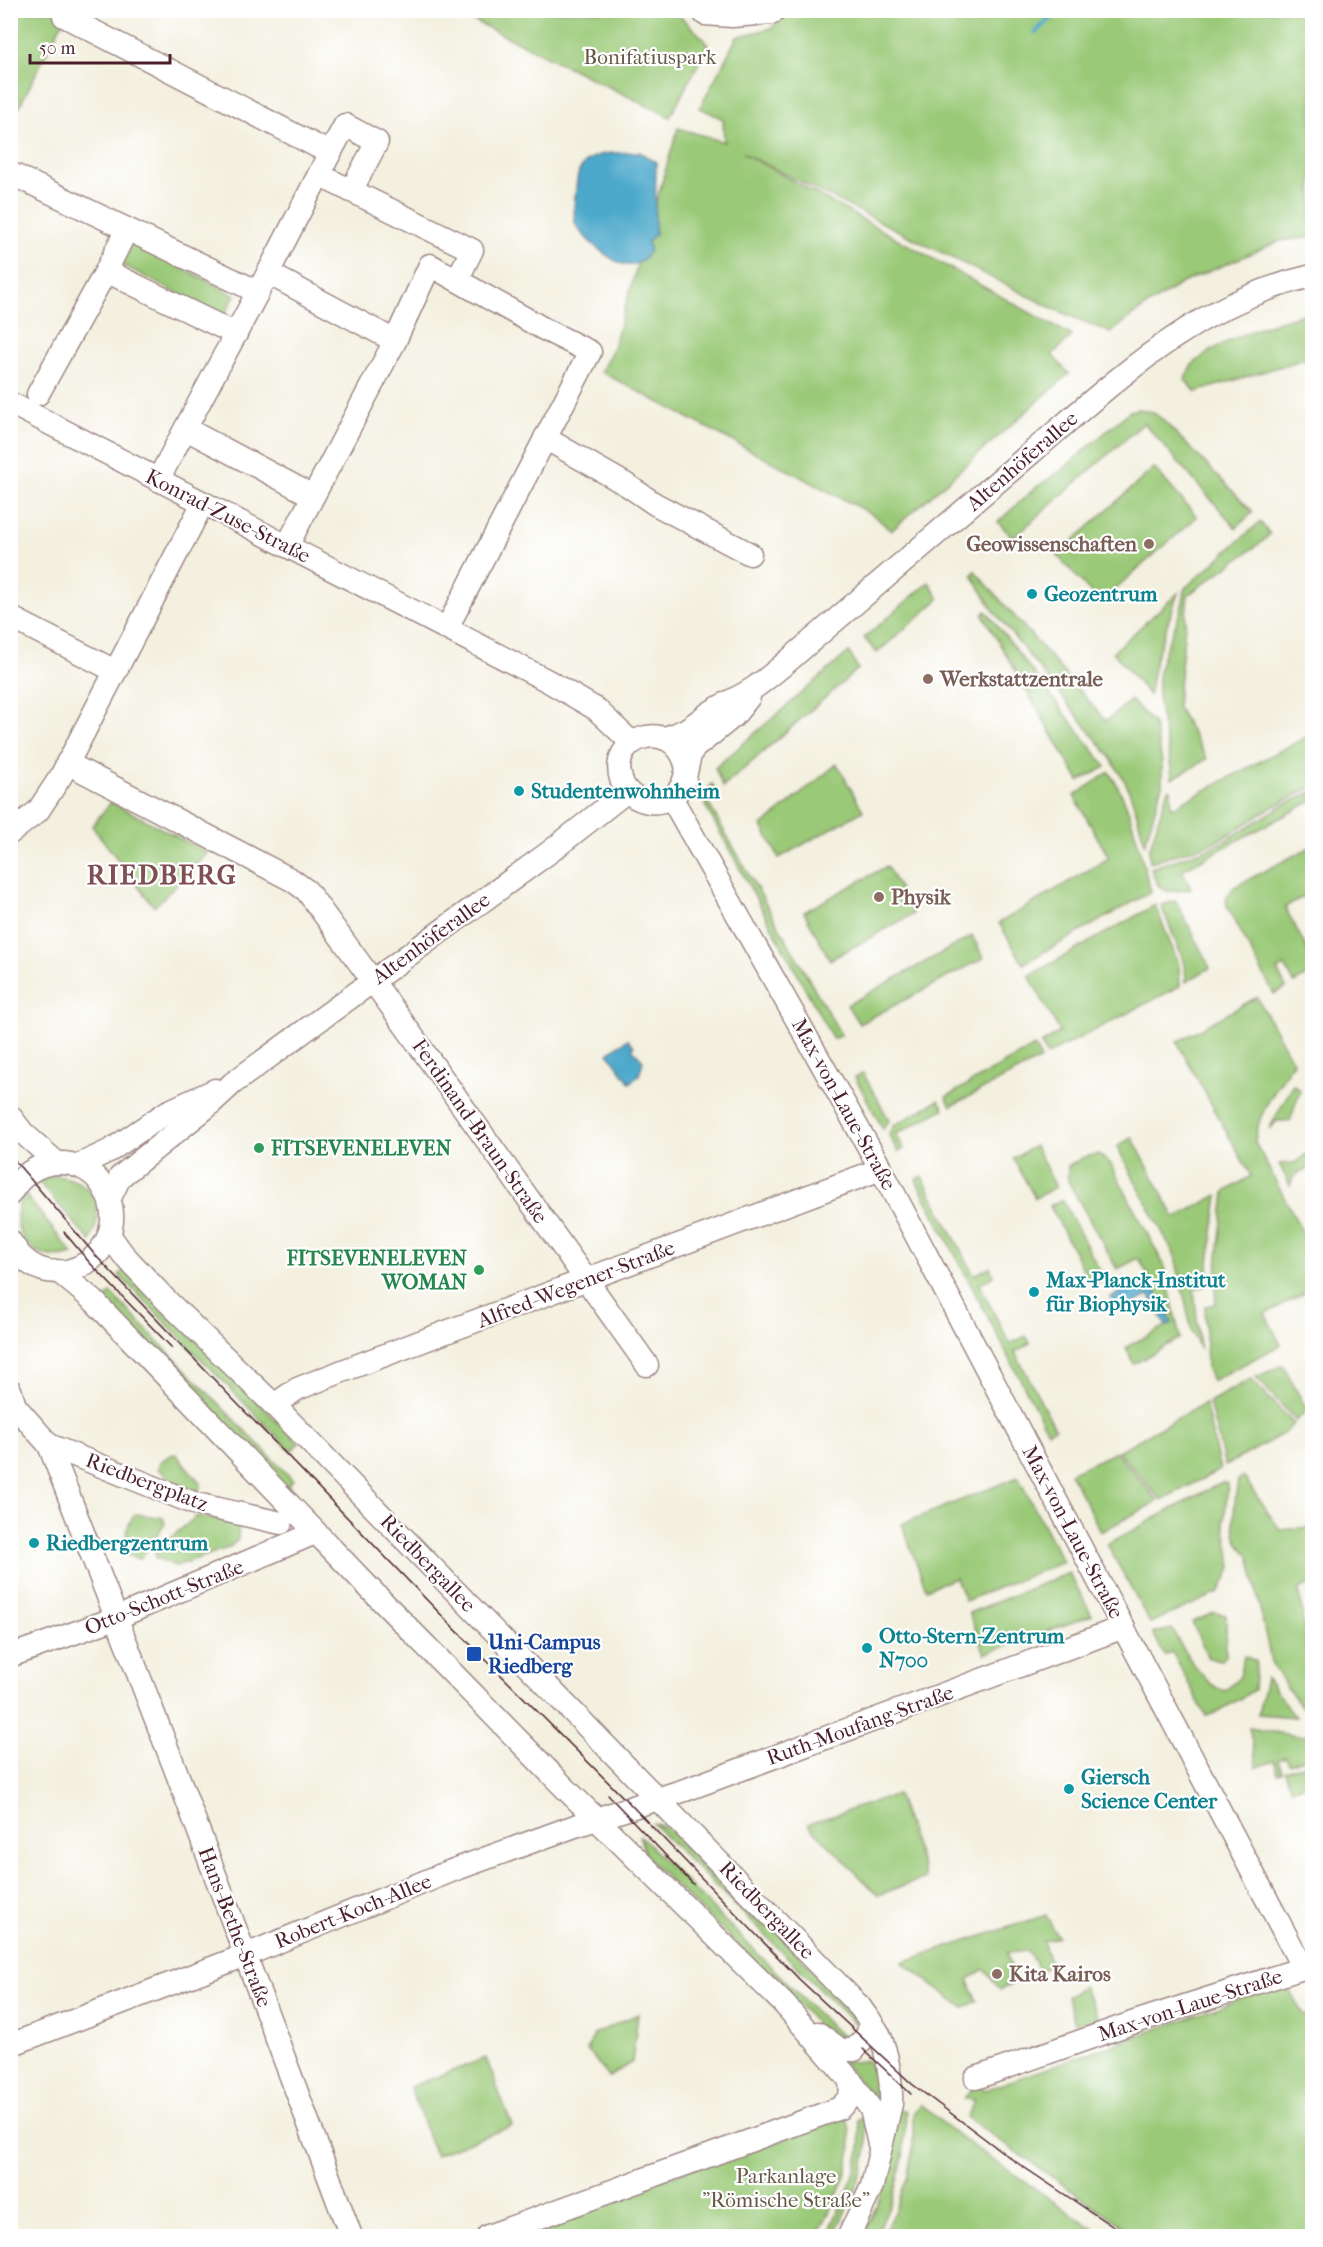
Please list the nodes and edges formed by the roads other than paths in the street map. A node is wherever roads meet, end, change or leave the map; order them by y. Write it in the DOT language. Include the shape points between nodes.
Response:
graph roads {
  1 [pos="702,10"];
  2 [pos="774,10"];
  3 [pos="64,16"];
  4 [pos="330,153"];
  5 [pos="10,173"];
  6 [pos="319,175"];
  7 [pos="351,191"];
  8 [pos="127,229"];
  9 [pos="446,237"];
  10 [pos="430,265"];
  11 [pos="106,271"];
  12 [pos="1312,276"];
  13 [pos="457,280"];
  14 [pos="263,283"];
  15 [pos="236,334"];
  16 [pos="395,341"];
  17 [pos="38,394"];
  18 [pos="10,403"];
  19 [pos="186,429"];
  20 [pos="545,438"];
  21 [pos="158,480"];
  22 [pos="313,496"];
  23 [pos="203,503"];
  24 [pos="287,546"];
  25 [pos="750,554"];
  26 [pos="10,617"];
  27 [pos="447,628"];
  28 [pos="115,671"];
  29 [pos="757,687"];
  30 [pos="664,738"];
  31 [pos="632,743"];
  32 [pos="67,763"];
  33 [pos="686,765"];
  34 [pos="627,791"];
  35 [pos="671,797"];
  36 [pos="10,833"];
  37 [pos="373,981"];
  38 [pos="233,1083"];
  39 [pos="10,1116"];
  40 [pos="67,1164"];
  41 [pos="881,1169"];
  42 [pos="10,1194"];
  43 [pos="110,1198"];
  44 [pos="110,1236"];
  45 [pos="10,1241"];
  46 [pos="21,1265"];
  47 [pos="58,1271"];
  48 [pos="586,1280"];
  49 [pos="647,1365"];
  50 [pos="10,1390"];
  51 [pos="274,1405"];
  52 [pos="49,1445"];
  53 [pos="281,1523"];
  54 [pos="315,1533"];
  55 [pos="116,1617"];
  56 [pos="1124,1627"];
  57 [pos="10,1656"];
  58 [pos="659,1800"];
  59 [pos="596,1819"];
  60 [pos="246,1955"];
  61 [pos="797,2019"];
  62 [pos="870,2020"];
  63 [pos="10,2045"];
  64 [pos="976,2078"];
  65 [pos="850,2080"];
  66 [pos="880,2149"];
  67 [pos="351,2236"];
  68 [pos="488,2236"];
  69 [pos="849,2236"];
  1 -- 2 [label="street" via="705,14 732,16"];
  3 -- 4 [label="street"];
  4 -- 6 [label="street"];
  4 -- 7 [label="street" via="345,125 377,142"];
  5 -- 8 [label="street"];
  6 -- 7 [label="street"];
  6 -- 14 [label="street"];
  7 -- 9 [label="street"];
  8 -- 11 [label="street"];
  8 -- 14 [label="street"];
  9 -- 10 [label="street"];
  9 -- 13 [label="street" via="472,250"];
  10 -- 13 [label="street"];
  10 -- 16 [label="street"];
  11 -- 15 [label="street"];
  11 -- 17 [label="street"];
  12 -- 29 [label="street, Altenhöferallee" via="1248,296 1180,333 1132,366"];
  13 -- 20 [label="street" via="590,352"];
  14 -- 15 [label="street"];
  14 -- 16 [label="street"];
  15 -- 19 [label="street"];
  16 -- 22 [label="street"];
  18 -- 21 [label="street, Konrad-Zuse-Straße"];
  19 -- 21 [label="street"];
  19 -- 22 [label="street"];
  20 -- 25 [label="street" via="655,504"];
  20 -- 27 [label="street"];
  21 -- 23 [label="street, Konrad-Zuse-Straße"];
  22 -- 24 [label="street"];
  23 -- 24 [label="street, Konrad-Zuse-Straße"];
  23 -- 28 [label="street"];
  24 -- 27 [label="street, Konrad-Zuse-Straße"];
  26 -- 28 [label="street"];
  27 -- 31 [label="street, Konrad-Zuse-Straße" via="596,709"];
  28 -- 32 [label="street"];
  29 -- 30 [label="street, Altenhöferallee" via="710,712 695,726"];
  29 -- 33 [label="street, Altenhöferallee" via="734,716 693,749"];
  30 -- 31 [label="street, Altenhöferallee" via="647,736"];
  30 -- 33 [label="street" via="679,748"];
  31 -- 34 [label="street" via="620,766"];
  32 -- 36 [label="street" via="38,811"];
  32 -- 37 [label="street, Ferdinand-Braun-Straße" via="292,880 307,891"];
  33 -- 35 [label="street, Altenhöferallee" via="683,784"];
  34 -- 35 [label="street" via="648,802"];
  34 -- 37 [label="street, Altenhöferallee"];
  35 -- 41 [label="street, Max-von-Laue-Straße"];
  37 -- 38 [label="street, Altenhöferallee"];
  37 -- 48 [label="street, Ferdinand-Braun-Straße"];
  38 -- 40 [label="street, Altenhöferallee" via="167,1112 111,1150"];
  38 -- 43 [label="street, Altenhöferallee" via="120,1177"];
  39 -- 40 [label="street" via="23,1133"];
  40 -- 42 [label="street, Altenhöferallee" via="43,1166 26,1174"];
  40 -- 43 [label="street" via="96,1177"];
  41 -- 48 [label="street, Alfred-Wegener-Straße"];
  41 -- 56 [label="street, Max-von-Laue-Straße"];
  43 -- 44 [label="street"];
  44 -- 47 [label="street" via="89,1262"];
  44 -- 51 [label="street, Riedbergallee" via="167,1301"];
  45 -- 46 [label="street" via="21,1256"];
  46 -- 47 [label="street"];
  47 -- 54 [label="street" via="94,1301"];
  48 -- 49 [label="street"];
  48 -- 51 [label="street, Alfred-Wegener-Straße" via="316,1381"];
  50 -- 52 [label="street, Riedbergplatz" via="15,1406"];
  51 -- 58 [label="street, Riedbergallee"];
  52 -- 53 [label="street, Riedbergplatz" via="196,1504"];
  52 -- 55 [label="street, Riedbergplatz"];
  54 -- 55 [label="street, Otto-Schott-Straße"];
  54 -- 59 [label="street"];
  55 -- 57 [label="street, Otto-Schott-Straße"];
  55 -- 60 [label="street, Hans-Bethe-Straße"];
  56 -- 58 [label="street, Ruth-Moufang-Straße"];
  56 -- 64 [label="street, Max-von-Laue-Straße" via="1303,1968"];
  58 -- 59 [label="street, Ruth-Moufang-Straße"];
  58 -- 62 [label="street, Riedbergallee"];
  59 -- 60 [label="street, Robert-Koch-Allee" via="451,1871"];
  59 -- 61 [label="street"];
  60 -- 63 [label="street, Robert-Koch-Allee"];
  60 -- 67 [label="street, Hans-Bethe-Straße"];
  61 -- 62 [label="street" via="841,2050 860,2046 868,2034"];
  61 -- 65 [label="street"];
  62 -- 66 [label="street, Riedbergallee" via="886,2059 891,2092"];
  65 -- 66 [label="street" via="871,2109"];
  65 -- 68 [label="street" via="851,2096 840,2108"];
  66 -- 69 [label="street, Riedbergallee" via="872,2186"];
}
